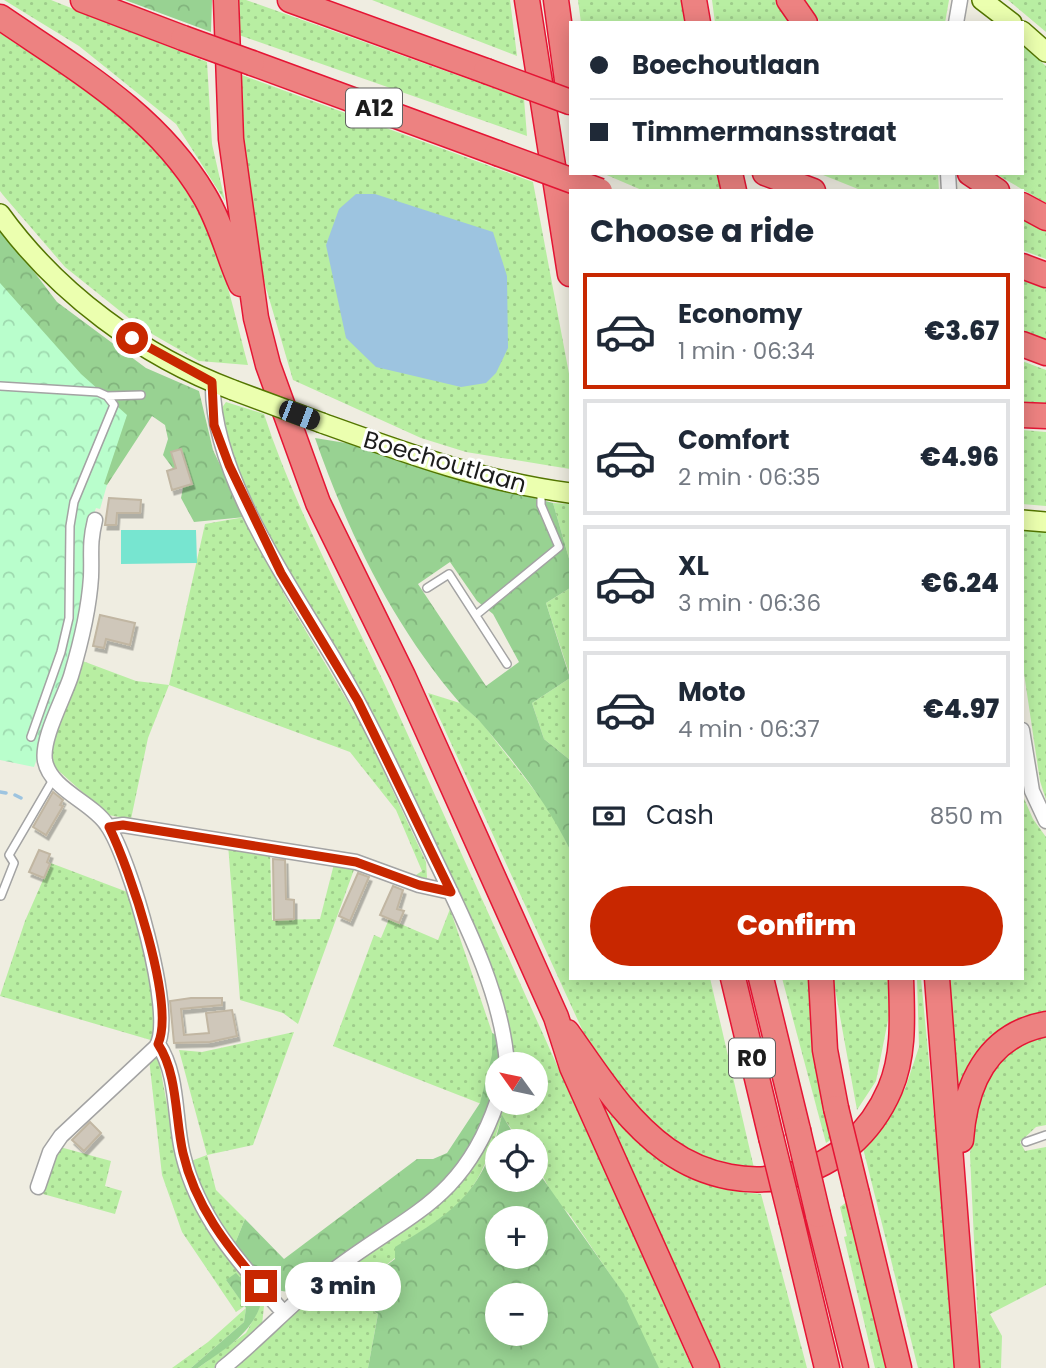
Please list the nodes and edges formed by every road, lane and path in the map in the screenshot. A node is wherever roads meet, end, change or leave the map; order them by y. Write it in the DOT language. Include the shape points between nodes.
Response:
graph roads {
  1 [pos="83,0"];
  2 [pos="226,0"];
  3 [pos="290,0"];
  4 [pos="527,0"];
  5 [pos="556,0"];
  6 [pos="694,0"];
  7 [pos="789,0"];
  8 [pos="960,0"];
  9 [pos="982,0"];
  10 [pos="0,17"];
  11 [pos="698,21"];
  12 [pos="805,21"];
  13 [pos="956,21"];
  14 [pos="1009,21"];
  15 [pos="1024,33"];
  16 [pos="1046,52"];
  17 [pos="569,95"];
  18 [pos="569,102"];
  19 [pos="973,175"];
  20 [pos="774,177"];
  21 [pos="595,189"];
  22 [pos="807,189"];
  23 [pos="994,189"];
  24 [pos="1024,206"];
  25 [pos="0,214"];
  26 [pos="1046,218"];
  27 [pos="1024,267"];
  28 [pos="569,268"];
  29 [pos="1046,275"];
  30 [pos="256,318"];
  31 [pos="1024,345"];
  32 [pos="1046,353"];
  33 [pos="212,382"];
  34 [pos="0,386"];
  35 [pos="141,395"];
  36 [pos="107,396"];
  37 [pos="1024,415"];
  38 [pos="1046,416"];
  39 [pos="557,491"];
  40 [pos="95,520"];
  41 [pos="1024,520"];
  42 [pos="1046,522"];
  43 [pos="427,588"];
  44 [pos="476,615"];
  45 [pos="507,664"];
  46 [pos="31,737"];
  47 [pos="1024,743"];
  48 [pos="54,778"];
  49 [pos="1046,821"];
  50 [pos="109,827"];
  51 [pos="451,892"];
  52 [pos="1,896"];
  53 [pos="733,980"];
  54 [pos="761,980"];
  55 [pos="821,980"];
  56 [pos="901,980"];
  57 [pos="937,980"];
  58 [pos="556,1017"];
  59 [pos="1046,1024"];
  60 [pos="158,1044"];
  61 [pos="506,1052"];
  62 [pos="491,1115"];
  63 [pos="1046,1135"];
  64 [pos="1026,1142"];
  65 [pos="37,1187"];
  66 [pos="960,1267"];
  67 [pos="284,1313"];
  68 [pos="223,1368"];
  69 [pos="707,1368"];
  70 [pos="827,1368"];
  71 [pos="856,1368"];
  72 [pos="899,1368"];
  73 [pos="967,1368"];
  1 -- 21 [label="highway, A12, bridge"];
  2 -- 30 [label="highway" via="231,139"];
  3 -- 18 [label="highway, bridge"];
  4 -- 28 [label="highway"];
  5 -- 17 [label="highway"];
  6 -- 11 [label="highway"];
  7 -- 12 [label="highway"];
  8 -- 13 [label="street"];
  9 -- 14 [label="main road"];
  10 -- 30 [label="highway" via="102,86 149,124 177,155 205,196"];
  15 -- 16 [label="main road"];
  19 -- 23 [label="highway"];
  20 -- 22 [label="highway"];
  24 -- 26 [label="highway"];
  25 -- 33 [label="main road" via="53,274 107,320 145,347"];
  27 -- 29 [label="highway"];
  30 -- 58 [label="highway" via="268,365 318,503 403,676"];
  31 -- 32 [label="highway"];
  33 -- 39 [label="main road, Boechoutlaan, bridge" via="434,463"];
  33 -- 51 [label="street" via="214,425 229,465 281,573 358,701"];
  34 -- 36 [label="lane"];
  35 -- 36 [label="lane"];
  36 -- 46 [label="lane" via="114,405 81,484 70,526 67,629"];
  37 -- 38 [label="highway"];
  39 -- 44 [label="lane" via="541,505 559,547"];
  40 -- 48 [label="street" via="89,544 91,577 75,660 45,748 47,768"];
  41 -- 42 [label="main road"];
  43 -- 44 [label="lane" via="449,574"];
  44 -- 45 [label="lane"];
  47 -- 49 [label="street" via="1030,782"];
  48 -- 50 [label="street"];
  48 -- 52 [label="lane" via="9,855 14,863"];
  50 -- 51 [label="street" via="123,825 334,858"];
  50 -- 60 [label="street" via="138,895 162,1007"];
  51 -- 61 [label="street" via="496,1004"];
  53 -- 70 [label="highway, R0, bridge"];
  54 -- 71 [label="highway, R0, bridge"];
  55 -- 72 [label="highway, bridge" via="825,1050 836,1108"];
  56 -- 58 [label="highway" via="903,1031 890,1088 859,1136 802,1175 750,1179 718,1174 669,1151 625,1111"];
  57 -- 66 [label="highway"];
  58 -- 69 [label="highway" via="572,1067"];
  59 -- 66 [label="highway" via="1019,1032 996,1048 970,1088 960,1153"];
  60 -- 65 [label="street" via="61,1136"];
  60 -- 67 [label="street" via="173,1089 183,1155 199,1199 220,1236"];
  62 -- 67 [label="street" via="473,1157 450,1186 413,1217 356,1252"];
  63 -- 64 [label="lane"];
  66 -- 73 [label="highway"];
  67 -- 68 [label="street"];
}
